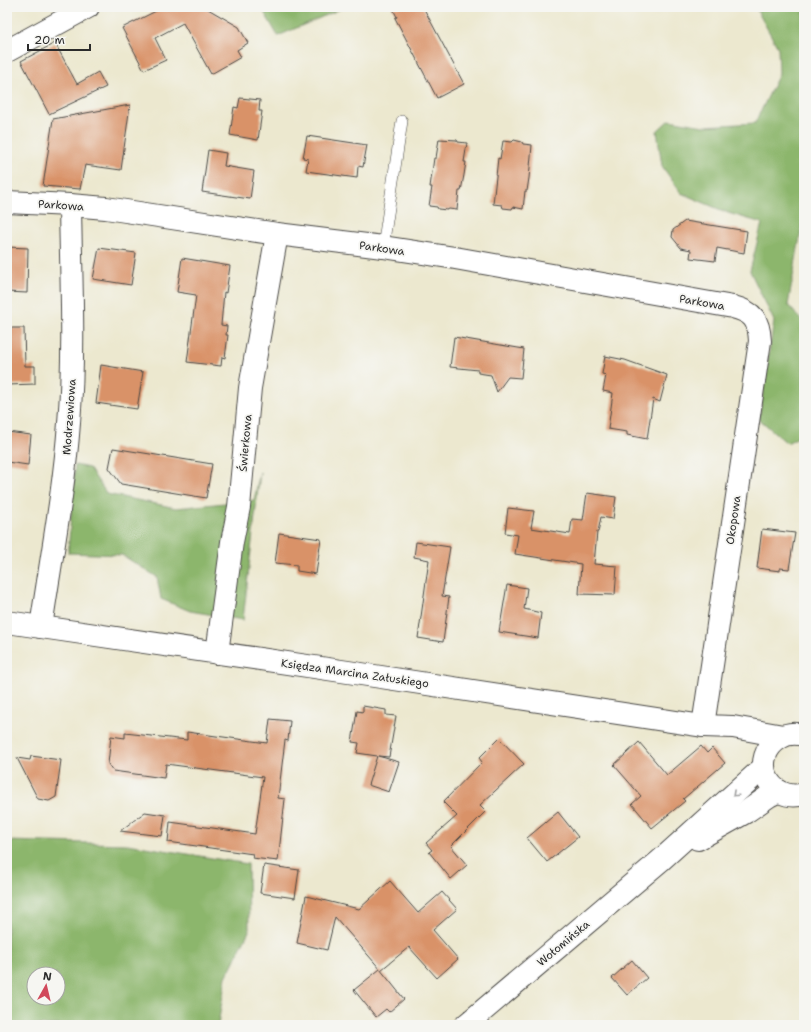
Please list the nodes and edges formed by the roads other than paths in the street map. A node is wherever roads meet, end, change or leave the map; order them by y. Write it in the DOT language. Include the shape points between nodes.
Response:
graph roads {
  1 [pos="88,7"];
  2 [pos="7,51"];
  3 [pos="402,121"];
  4 [pos="7,202"];
  5 [pos="70,205"];
  6 [pos="277,234"];
  7 [pos="383,247"];
  8 [pos="753,316"];
  9 [pos="7,622"];
  10 [pos="41,627"];
  11 [pos="217,652"];
  12 [pos="703,726"];
  13 [pos="798,735"];
  14 [pos="764,762"];
  15 [pos="779,791"];
  16 [pos="804,794"];
  17 [pos="661,860"];
  18 [pos="475,1022"];
  1 -- 2 [label="street"];
  3 -- 7 [label="lane"];
  4 -- 5 [label="street, Parkowa"];
  5 -- 6 [label="street, Parkowa" via="106,208"];
  5 -- 10 [label="street, Modrzewiowa" via="72,369 69,422 65,468"];
  6 -- 7 [label="street, Parkowa"];
  6 -- 11 [label="street, Świerkowa" via="250,388 239,507"];
  7 -- 8 [label="street, Parkowa" via="733,307"];
  8 -- 12 [label="street, Okopowa" via="760,331 760,341"];
  9 -- 10 [label="street, Księdza Marcina Załuskiego"];
  10 -- 11 [label="street, Księdza Marcina Załuskiego"];
  11 -- 12 [label="street, Księdza Marcina Załuskiego"];
  12 -- 13 [label="street, Księdza Marcina Załuskiego"];
  12 -- 14 [label="street, Księdza Marcina Załuskiego" via="731,735"];
  13 -- 14 [label="street, Wołomińska" via="775,741 768,748"];
  14 -- 15 [label="street" via="766,777"];
  14 -- 17 [label="street, Wołomińska, one-way"];
  15 -- 16 [label="street" via="788,795"];
  15 -- 17 [label="street, Wołomińska"];
  17 -- 18 [label="street, Wołomińska"];
}
